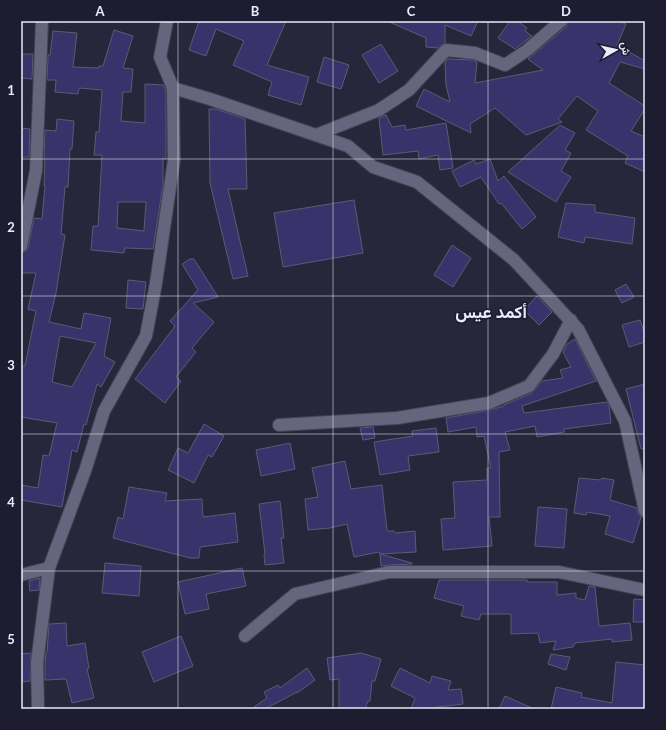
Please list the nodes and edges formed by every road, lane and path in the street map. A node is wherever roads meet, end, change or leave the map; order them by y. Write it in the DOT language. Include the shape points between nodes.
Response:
graph roads {
  1 [pos="42,21"];
  2 [pos="167,21"];
  3 [pos="561,21"];
  4 [pos="173,88"];
  5 [pos="316,135"];
  6 [pos="21,246"];
  7 [pos="570,320"];
  8 [pos="279,425"];
  9 [pos="645,511"];
  10 [pos="49,568"];
  11 [pos="21,575"];
  12 [pos="645,590"];
  13 [pos="245,636"];
  14 [pos="38,709"];
  1 -- 6 [label="street" via="36,171"];
  2 -- 4 [label="street" via="160,57"];
  3 -- 5 [label="street" via="505,65 475,53 446,50 409,90 379,110"];
  4 -- 5 [label="street" via="210,98"];
  4 -- 10 [label="street" via="174,160 146,336 104,411"];
  5 -- 7 [label="street" via="348,146 373,167 417,182 514,260"];
  7 -- 8 [label="street" via="553,354 529,386 489,403 397,418"];
  7 -- 9 [label="street" via="578,329 625,421"];
  10 -- 11 [label="street"];
  10 -- 14 [label="street" via="37,663"];
  12 -- 13 [label="street" via="559,572 389,572 295,594"];
}
